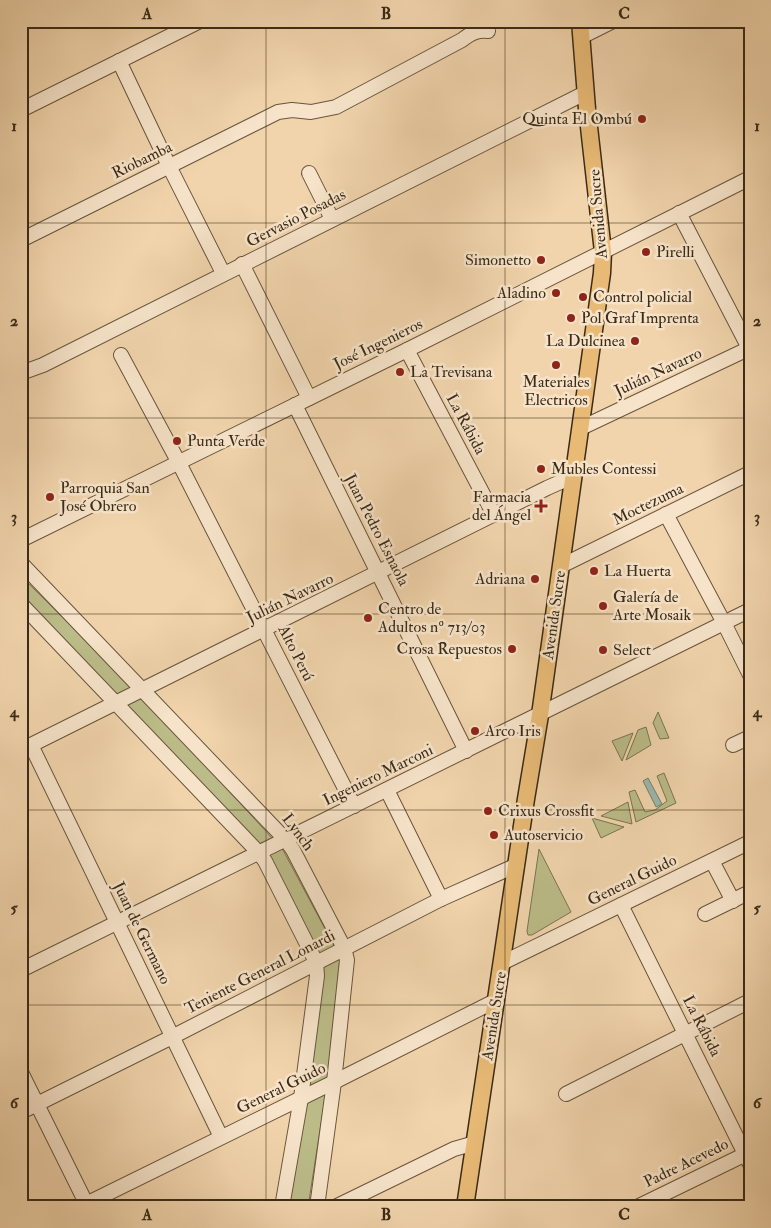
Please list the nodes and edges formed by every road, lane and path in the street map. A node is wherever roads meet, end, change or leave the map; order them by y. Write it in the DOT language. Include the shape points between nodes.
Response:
graph roads {
  1 [pos="200,21"];
  2 [pos="613,21"];
  3 [pos="580,29"];
  4 [pos="488,31"];
  5 [pos="119,61"];
  6 [pos="586,93"];
  7 [pos="21,110"];
  8 [pos="169,166"];
  9 [pos="309,173"];
  10 [pos="750,178"];
  11 [pos="679,212"];
  12 [pos="332,219"];
  13 [pos="21,240"];
  14 [pos="603,252"];
  15 [pos="242,264"];
  16 [pos="223,274"];
  17 [pos="749,349"];
  18 [pos="407,350"];
  19 [pos="121,356"];
  20 [pos="21,373"];
  21 [pos="309,398"];
  22 [pos="295,405"];
  23 [pos="581,428"];
  24 [pos="179,462"];
  25 [pos="750,473"];
  26 [pos="574,476"];
  27 [pos="666,514"];
  28 [pos="494,515"];
  29 [pos="21,540"];
  30 [pos="21,563"];
  31 [pos="561,566"];
  32 [pos="379,573"];
  33 [pos="21,604"];
  34 [pos="750,610"];
  35 [pos="724,623"];
  36 [pos="264,630"];
  37 [pos="750,675"];
  38 [pos="144,690"];
  39 [pos="116,704"];
  40 [pos="540,715"];
  41 [pos="750,737"];
  42 [pos="732,745"];
  43 [pos="26,748"];
  44 [pos="466,751"];
  45 [pos="387,790"];
  46 [pos="354,806"];
  47 [pos="286,840"];
  48 [pos="750,842"];
  49 [pos="259,853"];
  50 [pos="712,861"];
  51 [pos="516,866"];
  52 [pos="750,892"];
  53 [pos="441,899"];
  54 [pos="732,901"];
  55 [pos="621,905"];
  56 [pos="705,914"];
  57 [pos="117,922"];
  58 [pos="344,948"];
  59 [pos="316,962"];
  60 [pos="502,963"];
  61 [pos="21,970"];
  62 [pos="497,1000"];
  63 [pos="750,1000"];
  64 [pos="685,1032"];
  65 [pos="172,1037"];
  66 [pos="21,1072"];
  67 [pos="334,1082"];
  68 [pos="566,1094"];
  69 [pos="301,1098"];
  70 [pos="37,1104"];
  71 [pos="21,1112"];
  72 [pos="220,1137"];
  73 [pos="475,1144"];
  74 [pos="748,1156"];
  75 [pos="85,1206"];
  76 [pos="282,1207"];
  77 [pos="317,1207"];
  78 [pos="335,1207"];
  79 [pos="465,1207"];
  80 [pos="637,1207"];
  1 -- 5 [label="street"];
  2 -- 3 [label="street"];
  3 -- 6 [label="main road, Avenida Sucre"];
  4 -- 8 [label="street, Riobamba" via="478,30 336,107 312,112 278,112"];
  5 -- 7 [label="street"];
  5 -- 8 [label="street"];
  6 -- 12 [label="street, Gervasio Posadas"];
  6 -- 14 [label="main road, Avenida Sucre"];
  8 -- 13 [label="street, Riobamba"];
  8 -- 16 [label="street"];
  9 -- 12 [label="street"];
  10 -- 11 [label="street, José Ingenieros"];
  11 -- 14 [label="street, José Ingenieros"];
  11 -- 17 [label="street"];
  12 -- 15 [label="street, Gervasio Posadas"];
  14 -- 18 [label="street, José Ingenieros"];
  14 -- 23 [label="main road, Avenida Sucre"];
  15 -- 16 [label="street, Gervasio Posadas"];
  15 -- 21 [label="street"];
  16 -- 20 [label="street, Gervasio Posadas"];
  17 -- 23 [label="street, Julián Navarro"];
  18 -- 21 [label="street, José Ingenieros"];
  18 -- 28 [label="street, La Rábida"];
  19 -- 24 [label="street, Alto Perú"];
  21 -- 22 [label="street, José Ingenieros"];
  22 -- 24 [label="street, José Ingenieros"];
  22 -- 32 [label="street, Juan Pedro Esnaola"];
  23 -- 26 [label="main road, Avenida Sucre"];
  24 -- 29 [label="street, José Ingenieros"];
  24 -- 36 [label="street, Alto Perú"];
  25 -- 27 [label="street, Moctezuma"];
  26 -- 28 [label="street, Julián Navarro"];
  26 -- 31 [label="main road, Avenida Sucre"];
  27 -- 31 [label="street, Moctezuma"];
  27 -- 35 [label="street"];
  28 -- 32 [label="street, Julián Navarro"];
  30 -- 38 [label="street, Lynch"];
  31 -- 40 [label="main road, Avenida Sucre"];
  32 -- 36 [label="street, Julián Navarro"];
  32 -- 44 [label="street, Juan Pedro Esnaola"];
  33 -- 39 [label="street"];
  34 -- 35 [label="street, Ingeniero Marconi"];
  35 -- 37 [label="street"];
  35 -- 40 [label="street, Ingeniero Marconi"];
  36 -- 38 [label="street, Julián Navarro"];
  36 -- 46 [label="street, Alto Perú"];
  38 -- 39 [label="street, Julián Navarro"];
  38 -- 47 [label="street, Lynch"];
  39 -- 43 [label="street, Julián Navarro"];
  39 -- 49 [label="street"];
  40 -- 44 [label="street, Ingeniero Marconi"];
  40 -- 51 [label="main road, Avenida Sucre"];
  41 -- 42 [label="street"];
  43 -- 57 [label="street, Juan de Germano"];
  44 -- 45 [label="street, Ingeniero Marconi"];
  45 -- 46 [label="street, Ingeniero Marconi"];
  45 -- 53 [label="street"];
  46 -- 47 [label="street, Ingeniero Marconi"];
  47 -- 49 [label="street, Ingeniero Marconi"];
  47 -- 58 [label="street, Lynch"];
  48 -- 50 [label="street, General Guido"];
  49 -- 57 [label="street, Ingeniero Marconi"];
  49 -- 59 [label="street"];
  50 -- 54 [label="street"];
  50 -- 55 [label="street, General Guido"];
  51 -- 53 [label="street, Teniente General Lonardi"];
  51 -- 60 [label="main road, Avenida Sucre"];
  52 -- 54 [label="street"];
  53 -- 58 [label="street, Teniente General Lonardi"];
  54 -- 56 [label="street"];
  55 -- 60 [label="street, General Guido"];
  55 -- 64 [label="street, La Rábida"];
  57 -- 61 [label="street, Ingeniero Marconi"];
  57 -- 65 [label="street, Juan de Germano"];
  58 -- 59 [label="street, Teniente General Lonardi"];
  58 -- 67 [label="street, Lynch" via="347,968"];
  59 -- 65 [label="street, Teniente General Lonardi"];
  59 -- 69 [label="street" via="318,976"];
  60 -- 62 [label="main road, Avenida Sucre"];
  62 -- 67 [label="street, General Guido"];
  62 -- 73 [label="main road, Avenida Sucre"];
  63 -- 64 [label="street"];
  64 -- 68 [label="street"];
  64 -- 74 [label="street, La Rábida"];
  65 -- 70 [label="street, Teniente General Lonardi"];
  65 -- 72 [label="street, Juan de Germano"];
  66 -- 70 [label="street"];
  67 -- 69 [label="street, General Guido"];
  67 -- 77 [label="street, Lynch"];
  69 -- 72 [label="street, General Guido"];
  69 -- 76 [label="street"];
  70 -- 71 [label="street, Teniente General Lonardi"];
  70 -- 75 [label="street"];
  72 -- 75 [label="street, General Guido"];
  73 -- 78 [label="street" via="454,1149"];
  73 -- 79 [label="main road, Avenida Sucre"];
  74 -- 80 [label="street, Padre Acevedo"];
}
